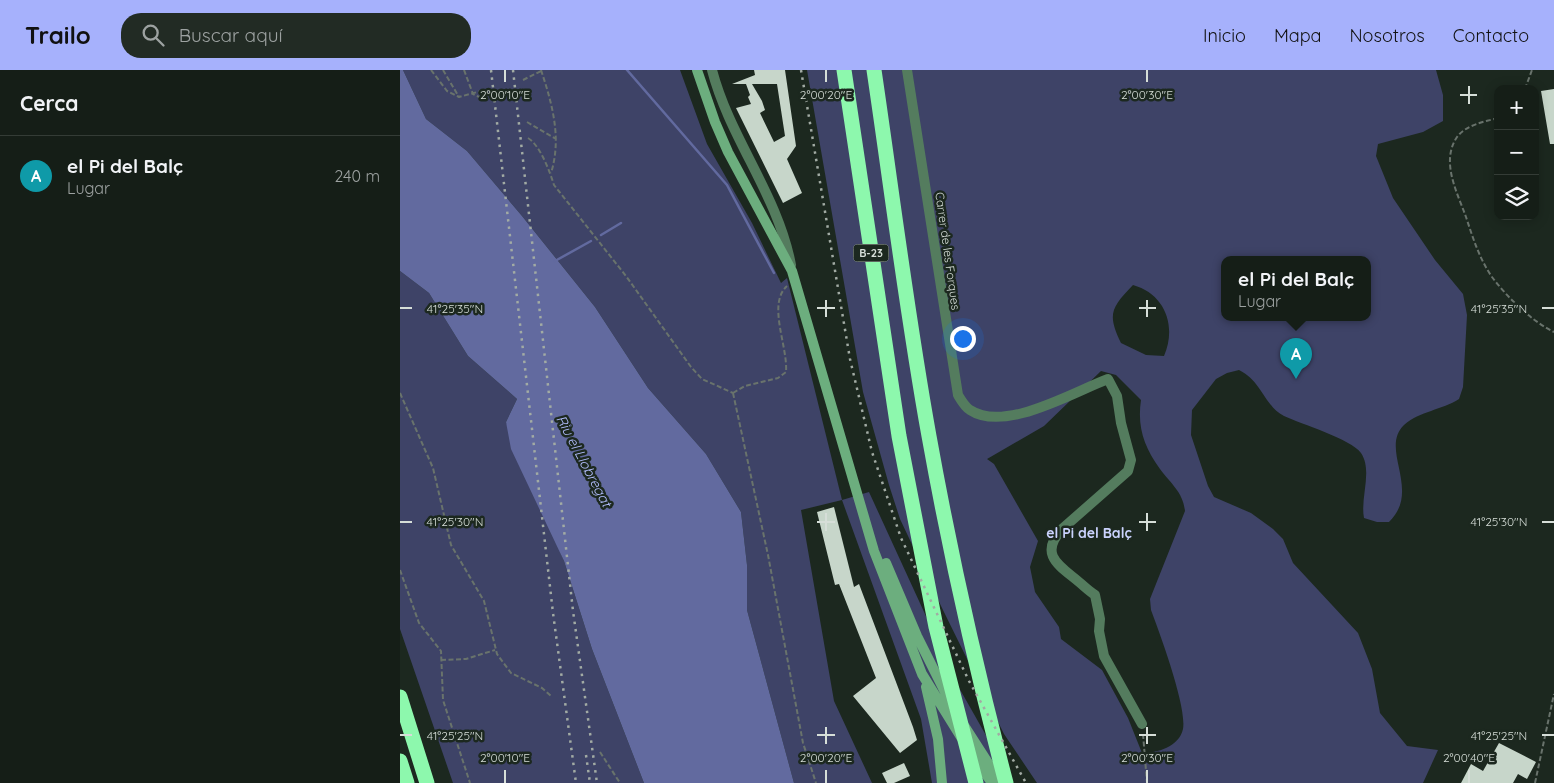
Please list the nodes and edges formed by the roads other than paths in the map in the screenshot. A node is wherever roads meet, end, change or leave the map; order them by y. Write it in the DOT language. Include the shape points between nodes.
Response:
graph roads {
  1 [pos="697,70"];
  2 [pos="712,70"];
  3 [pos="844,70"];
  4 [pos="874,70"];
  5 [pos="907,70"];
  6 [pos="792,271"];
  7 [pos="867,524"];
  8 [pos="922,674"];
  9 [pos="400,697"];
  10 [pos="1142,724"];
  11 [pos="400,761"];
  12 [pos="407,783"];
  13 [pos="427,783"];
  14 [pos="942,783"];
  15 [pos="976,783"];
  16 [pos="992,783"];
  17 [pos="1001,783"];
  18 [pos="1006,783"];
  1 -- 6 [label="main road" via="728,152"];
  2 -- 6 [label="street" via="725,110 784,232"];
  3 -- 15 [label="highway, B-23" via="898,436 936,627"];
  4 -- 18 [label="highway, B-23" via="929,435 951,552"];
  5 -- 10 [label="street, Carrer de les Forques" via="958,395 970,410 993,418 1019,414 1108,379 1117,396 1131,460 1128,471 1062,529 1053,539 1052,549 1055,562 1063,572 1095,595 1104,656"];
  6 -- 7 [label="main road"];
  7 -- 8 [label="main road" via="874,551"];
  7 -- 17 [label="main road" via="936,677"];
  8 -- 14 [label="main road" via="936,727"];
  8 -- 16 [label="main road"];
  9 -- 13 [label="highway"];
  11 -- 12 [label="highway"];
}
